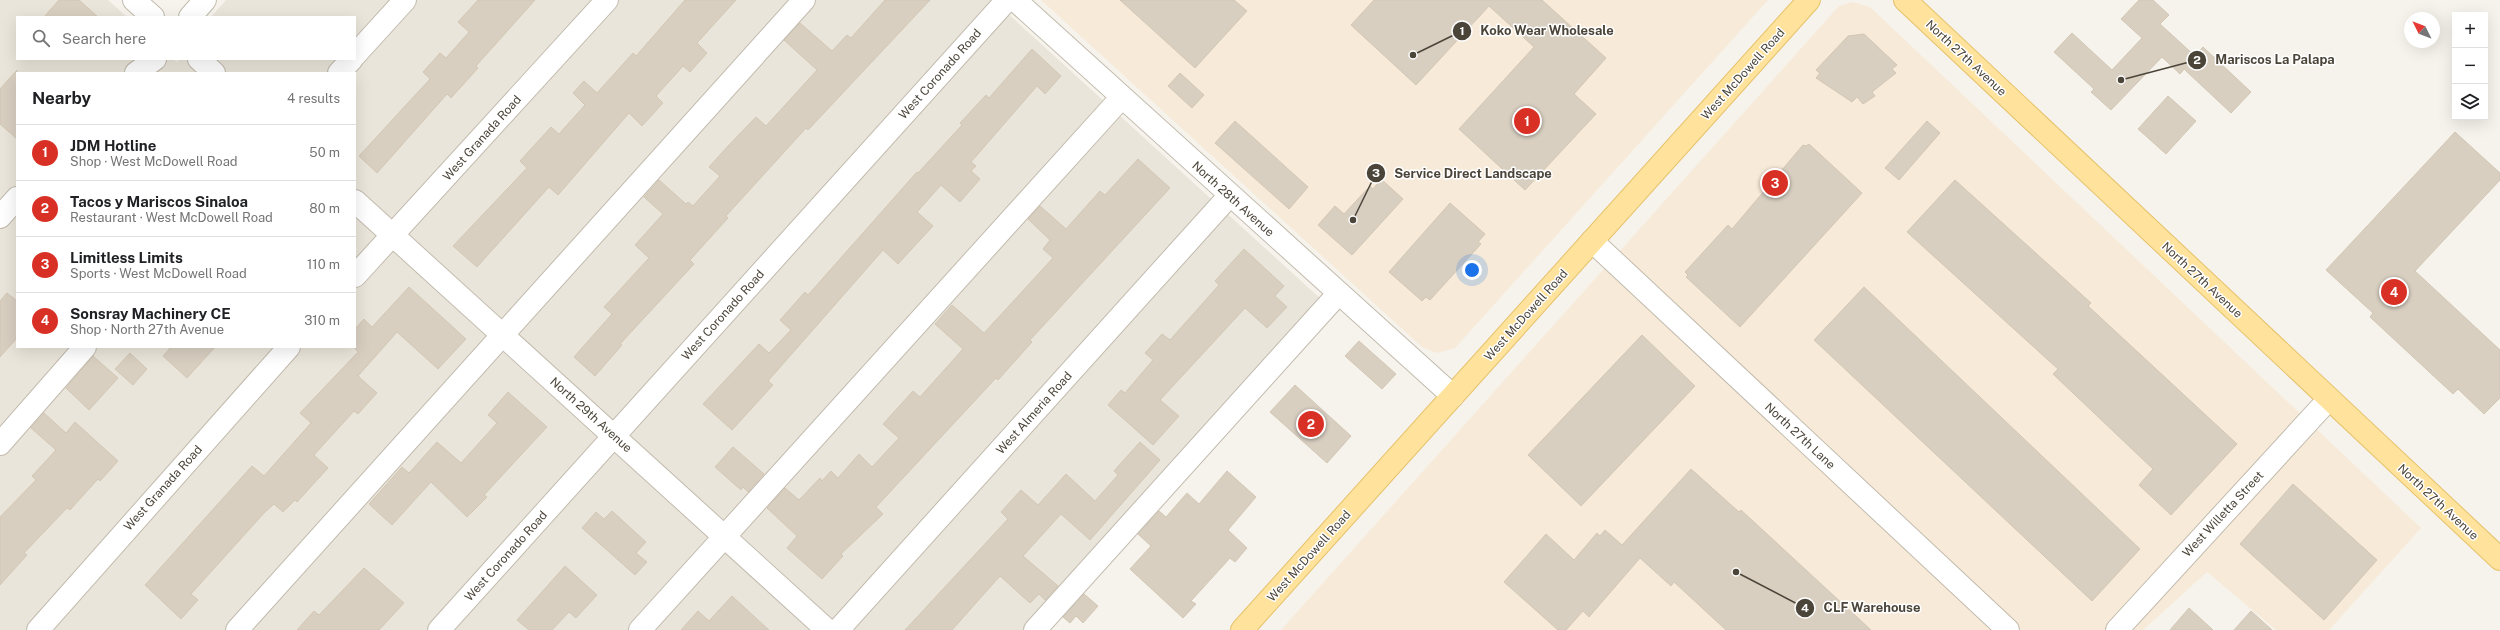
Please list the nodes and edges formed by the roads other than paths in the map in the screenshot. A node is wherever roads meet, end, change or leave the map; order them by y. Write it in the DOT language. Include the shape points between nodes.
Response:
graph roads {
  1 [pos="134,0"];
  2 [pos="205,0"];
  3 [pos="405,0"];
  4 [pos="607,0"];
  5 [pos="804,0"];
  6 [pos="1007,0"];
  7 [pos="1015,0"];
  8 [pos="1809,0"];
  9 [pos="1905,0"];
  10 [pos="152,16"];
  11 [pos="191,16"];
  12 [pos="356,54"];
  13 [pos="154,60"];
  14 [pos="200,60"];
  15 [pos="351,60"];
  16 [pos="137,72"];
  17 [pos="213,72"];
  18 [pos="340,72"];
  19 [pos="1121,98"];
  20 [pos="1230,195"];
  21 [pos="16,199"];
  22 [pos="356,202"];
  23 [pos="0,218"];
  24 [pos="393,236"];
  25 [pos="1592,241"];
  26 [pos="356,275"];
  27 [pos="1338,294"];
  28 [pos="502,335"];
  29 [pos="84,348"];
  30 [pos="288,348"];
  31 [pos="1453,396"];
  32 [pos="2329,399"];
  33 [pos="614,436"];
  34 [pos="0,444"];
  35 [pos="724,537"];
  36 [pos="2500,559"];
  37 [pos="38,630"];
  38 [pos="237,630"];
  39 [pos="439,630"];
  40 [pos="640,630"];
  41 [pos="827,630"];
  42 [pos="838,630"];
  43 [pos="1035,630"];
  44 [pos="1242,630"];
  45 [pos="2008,630"];
  46 [pos="2117,630"];
  1 -- 10 [label="street"];
  2 -- 11 [label="street"];
  3 -- 12 [label="street"];
  4 -- 24 [label="street, West Granada Road"];
  5 -- 28 [label="street"];
  6 -- 33 [label="street, West Coronado Road"];
  7 -- 19 [label="street, North 28th Avenue"];
  8 -- 25 [label="main road, West McDowell Road"];
  9 -- 32 [label="main road, North 27th Avenue"];
  13 -- 16 [label="street"];
  14 -- 17 [label="street"];
  15 -- 18 [label="street"];
  19 -- 20 [label="street, North 28th Avenue"];
  19 -- 35 [label="street"];
  20 -- 27 [label="street, North 28th Avenue"];
  20 -- 42 [label="street, West Almeria Road"];
  21 -- 23 [label="street"];
  22 -- 24 [label="street, North 29th Avenue"];
  24 -- 26 [label="street, West Granada Road"];
  24 -- 28 [label="street, North 29th Avenue"];
  25 -- 31 [label="main road, West McDowell Road"];
  25 -- 45 [label="street, North 27th Lane"];
  27 -- 31 [label="street, North 28th Avenue"];
  27 -- 43 [label="street"];
  28 -- 33 [label="street, North 29th Avenue"];
  28 -- 38 [label="street"];
  29 -- 34 [label="street"];
  30 -- 37 [label="street, West Granada Road"];
  31 -- 44 [label="main road, West McDowell Road"];
  32 -- 36 [label="main road, North 27th Avenue"];
  32 -- 46 [label="street, West Willetta Street"];
  33 -- 35 [label="street, North 29th Avenue"];
  33 -- 39 [label="street, West Coronado Road"];
  35 -- 40 [label="street"];
  35 -- 41 [label="street, North 29th Avenue"];
}
